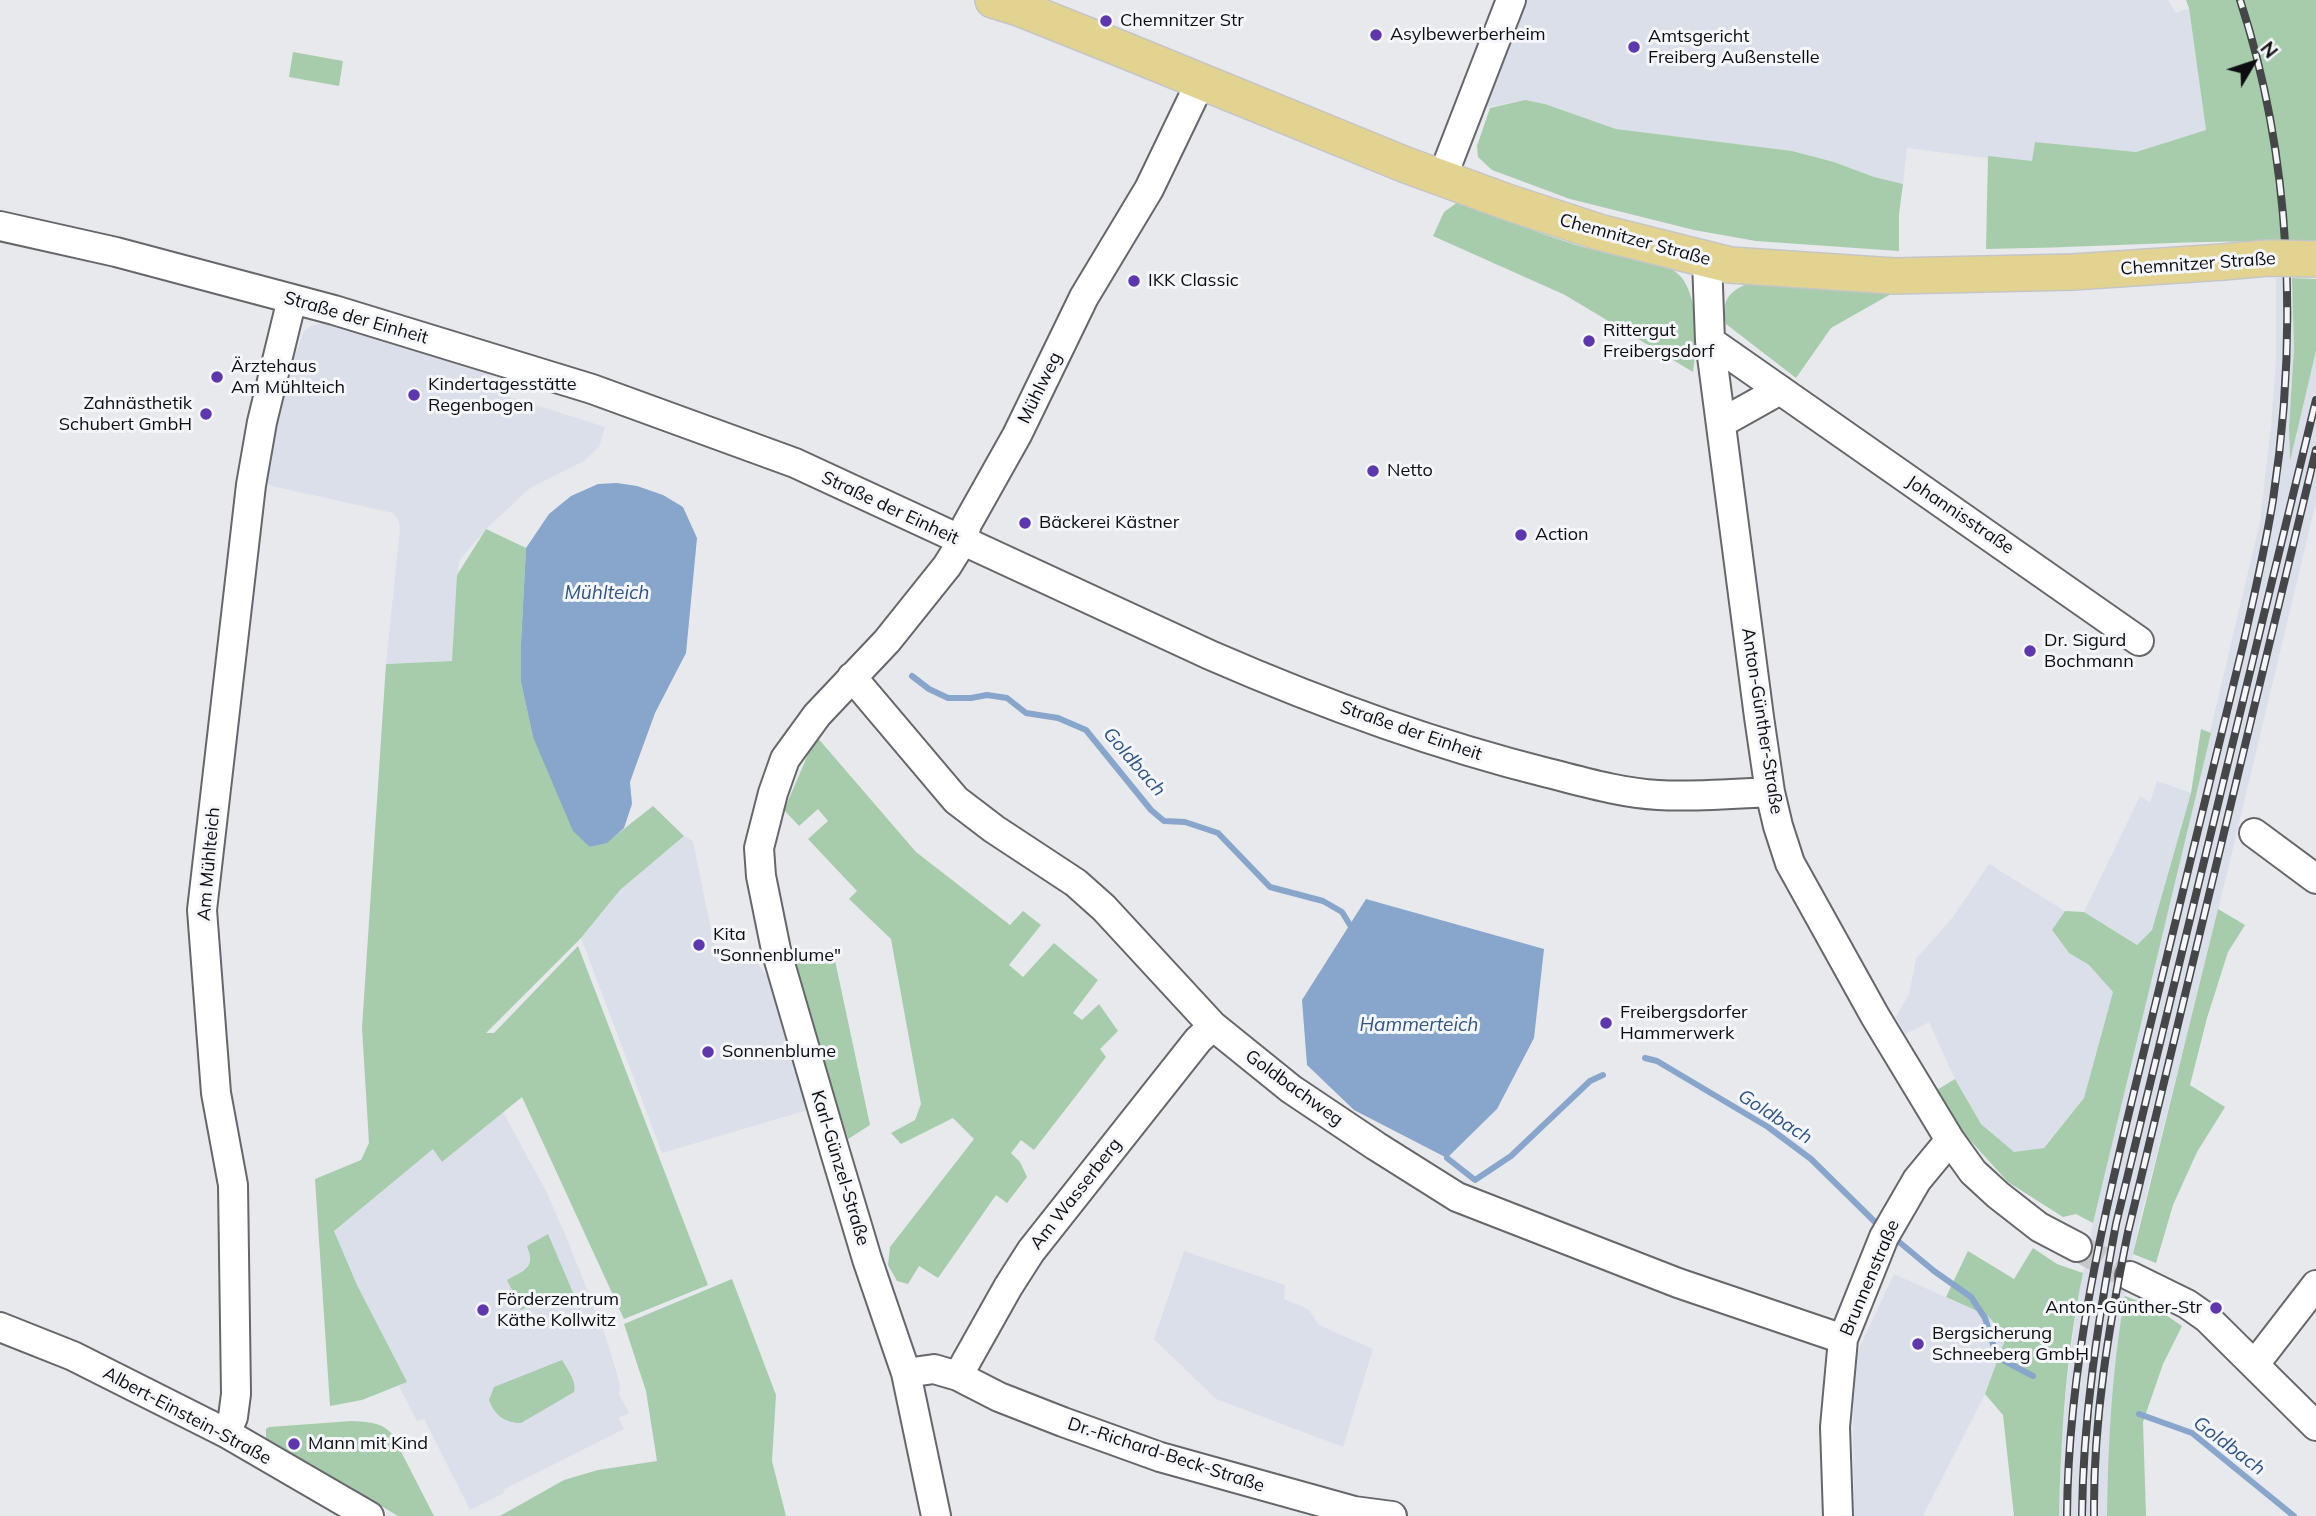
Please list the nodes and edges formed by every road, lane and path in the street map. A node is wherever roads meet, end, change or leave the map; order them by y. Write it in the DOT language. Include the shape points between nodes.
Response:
graph roads {
  1 [pos="993,0"];
  2 [pos="1511,0"];
  3 [pos="1202,81"];
  4 [pos="1443,178"];
  5 [pos="0,226"];
  6 [pos="2316,259"];
  7 [pos="1707,260"];
  8 [pos="292,299"];
  9 [pos="1710,341"];
  10 [pos="1780,390"];
  11 [pos="1721,423"];
  12 [pos="962,542"];
  13 [pos="2139,641"];
  14 [pos="852,677"];
  15 [pos="1770,792"];
  16 [pos="2254,833"];
  17 [pos="2316,879"];
  18 [pos="1213,1026"];
  19 [pos="1950,1140"];
  20 [pos="2077,1247"];
  21 [pos="2130,1276"];
  22 [pos="2316,1285"];
  23 [pos="0,1327"];
  24 [pos="1843,1339"];
  25 [pos="2255,1364"];
  26 [pos="906,1373"];
  27 [pos="958,1376"];
  28 [pos="2316,1426"];
  29 [pos="226,1433"];
  30 [pos="1353,1514"];
  31 [pos="369,1516"];
  32 [pos="936,1516"];
  33 [pos="1392,1516"];
  34 [pos="1838,1516"];
  1 -- 3 [label="main road, Chemnitzer Straße"];
  2 -- 4 [label="street"];
  3 -- 4 [label="main road, Chemnitzer Straße"];
  3 -- 12 [label="street, Mühlweg" via="1149,189 1084,297 1017,435 967,524"];
  4 -- 7 [label="main road, Chemnitzer Straße" via="1602,233"];
  5 -- 8 [label="street, Straße der Einheit"];
  6 -- 7 [label="main road, Chemnitzer Straße, bridge" via="1895,276"];
  7 -- 9 [label="street, Anton-Günther-Straße"];
  8 -- 12 [label="street, Straße der Einheit" via="593,389 795,463"];
  8 -- 29 [label="street, Am Mühlteich" via="251,485 202,910 216,1093 233,1185 236,1394"];
  9 -- 10 [label="street, Johannisstraße"];
  9 -- 11 [label="street, Anton-Günther-Straße"];
  10 -- 11 [label="street"];
  10 -- 13 [label="street, Johannisstraße"];
  11 -- 15 [label="street, Anton-Günther-Straße"];
  12 -- 14 [label="street, Mühlweg" via="887,641"];
  12 -- 15 [label="street, Straße der Einheit" via="1267,680 1497,760 1656,795"];
  14 -- 18 [label="street, Goldbachweg" via="956,800 1076,883"];
  14 -- 26 [label="street, Karl-Günzel-Straße" via="785,759 765,820 761,876 776,950"];
  15 -- 19 [label="street, Anton-Günther-Straße" via="1790,863"];
  16 -- 17 [label="street"];
  18 -- 24 [label="street, Goldbachweg" via="1292,1089 1457,1197 1678,1283"];
  18 -- 27 [label="street, Am Wasserberg" via="1031,1251"];
  19 -- 20 [label="street, Anton-Günther-Straße" via="1997,1195 2039,1227"];
  19 -- 24 [label="street, Brunnenstraße" via="1917,1180 1884,1237"];
  21 -- 25 [label="street" via="2188,1304"];
  22 -- 25 [label="street"];
  23 -- 29 [label="street, Albert-Einstein-Straße" via="73,1356"];
  24 -- 34 [label="street, Brunnenstraße" via="1835,1427"];
  25 -- 28 [label="street"];
  26 -- 27 [label="street, Dr.-Richard-Beck-Straße" via="934,1368"];
  26 -- 32 [label="street, Karl-Günzel-Straße"];
  27 -- 30 [label="street, Dr.-Richard-Beck-Straße" via="1063,1422 1160,1457"];
  29 -- 31 [label="street, Albert-Einstein-Straße"];
  30 -- 33 [label="street, Dr.-Richard-Beck-Straße"];
}
